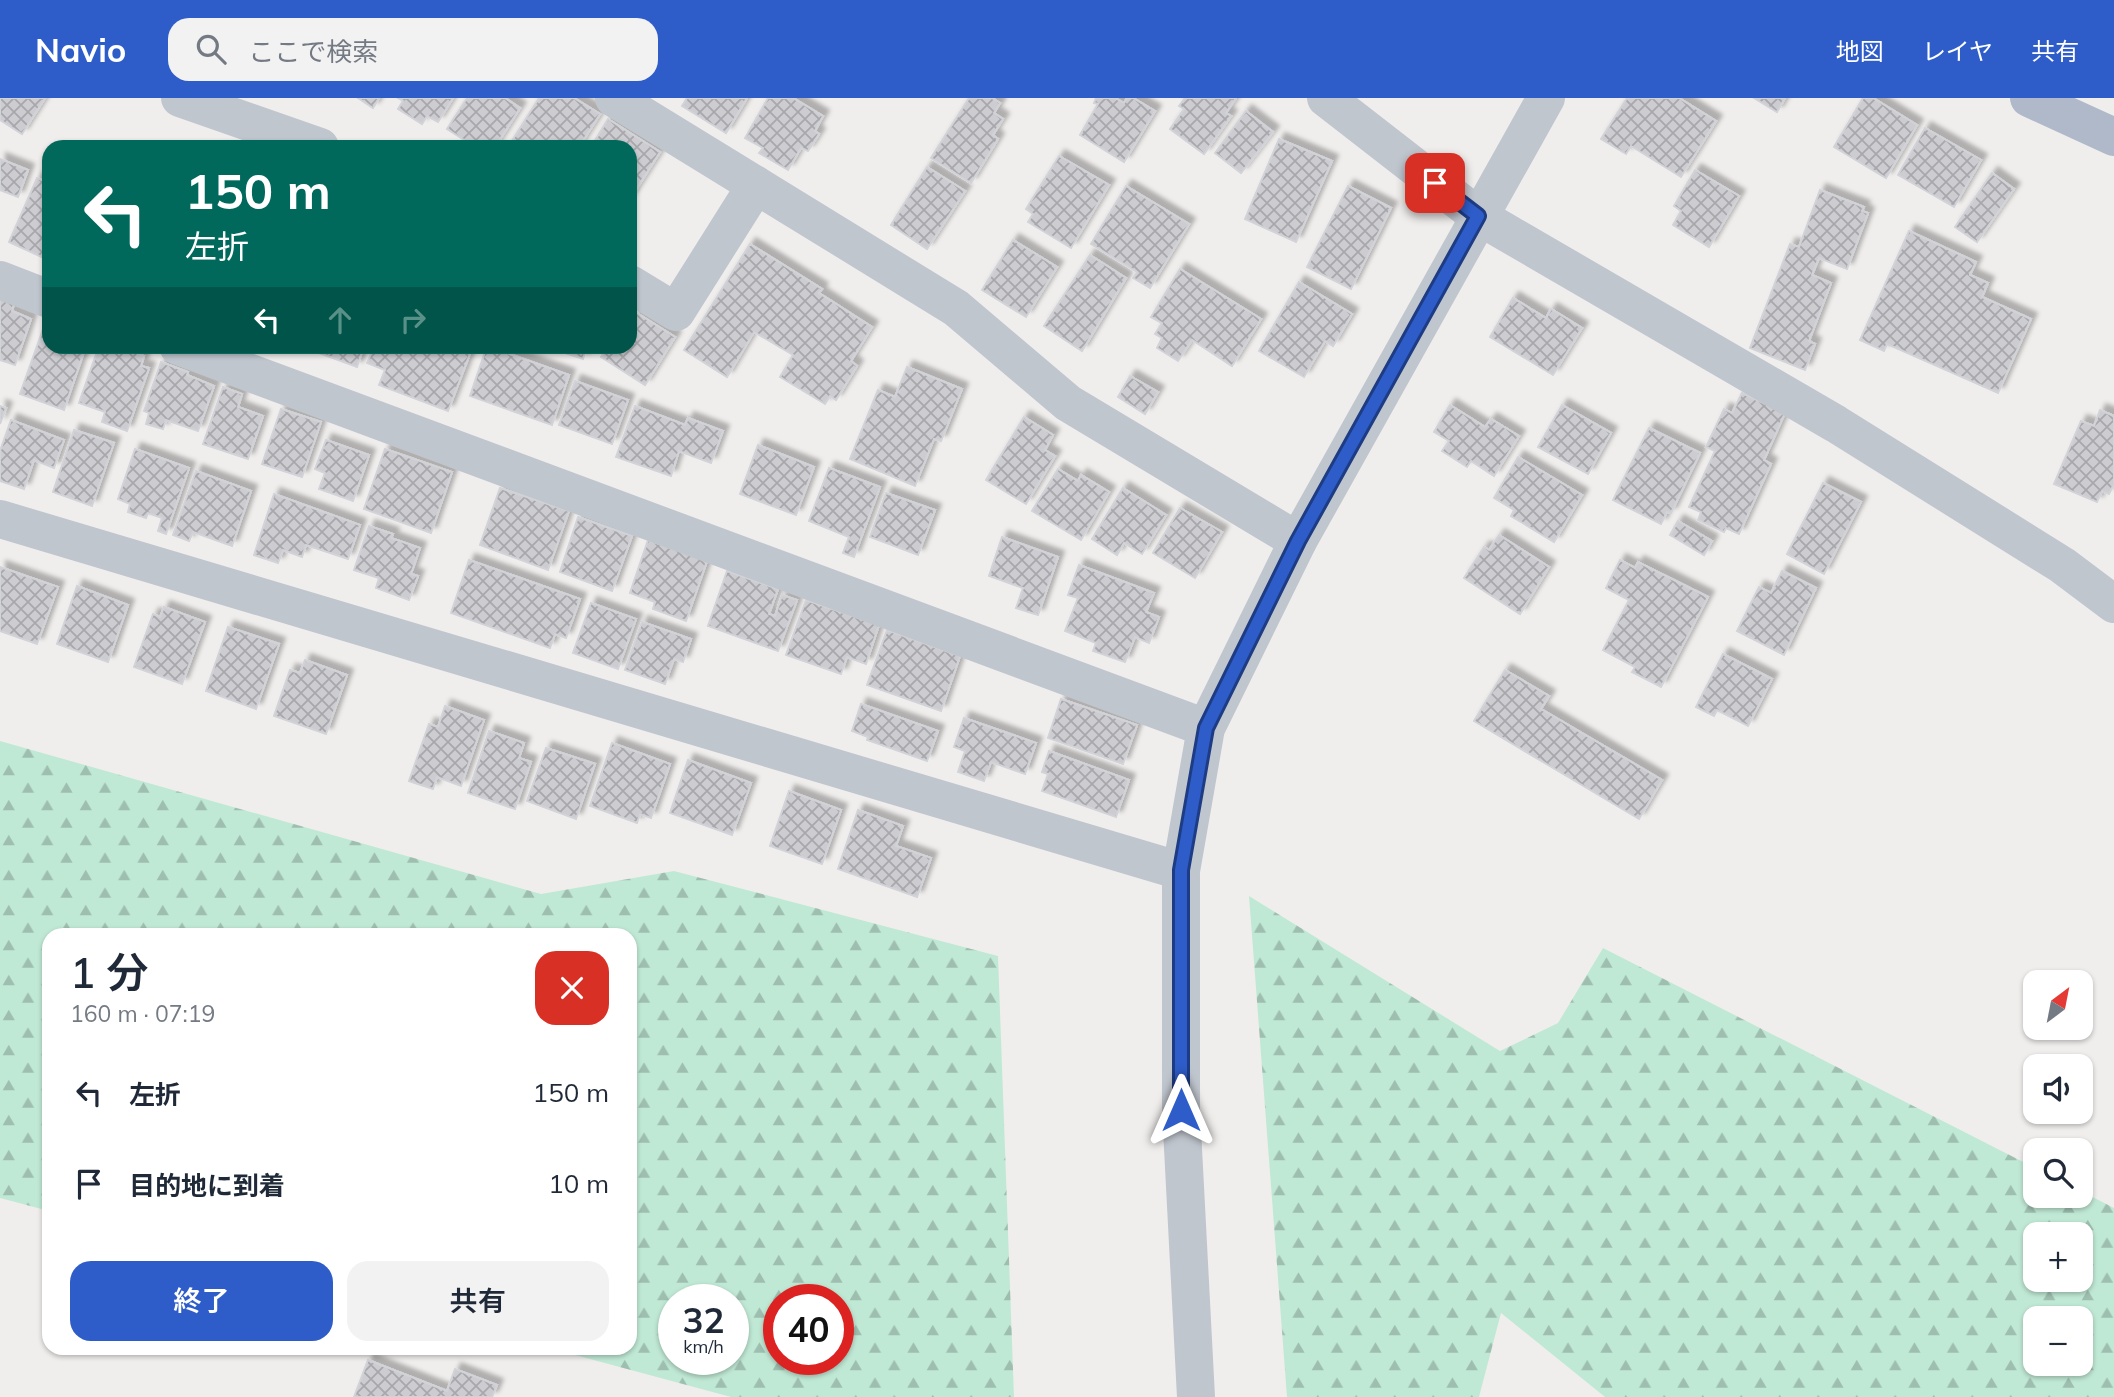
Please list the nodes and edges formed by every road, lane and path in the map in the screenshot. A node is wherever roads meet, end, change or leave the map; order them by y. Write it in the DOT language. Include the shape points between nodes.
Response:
graph roads {
  1 [pos="180,98"];
  2 [pos="614,98"];
  3 [pos="1326,98"];
  4 [pos="1546,98"];
  5 [pos="2029,98"];
  6 [pos="2114,137"];
  7 [pos="300,140"];
  8 [pos="756,185"];
  9 [pos="1478,216"];
  10 [pos="0,280"];
  11 [pos="637,288"];
  12 [pos="42,296"];
  13 [pos="200,354"];
  14 [pos="0,519"];
  15 [pos="1298,541"];
  16 [pos="2114,604"];
  17 [pos="1206,728"];
  18 [pos="1181,870"];
  19 [pos="1196,1397"];
  1 -- 7 [label="street"];
  2 -- 8 [label="street"];
  3 -- 9 [label="street"];
  4 -- 9 [label="street"];
  5 -- 6 [label="main road"];
  8 -- 11 [label="street" via="676,312"];
  8 -- 15 [label="street" via="956,308 1068,403"];
  9 -- 15 [label="street"];
  9 -- 16 [label="street" via="1836,424 2062,565"];
  10 -- 12 [label="street"];
  13 -- 17 [label="street"];
  14 -- 18 [label="street"];
  15 -- 17 [label="street"];
  17 -- 18 [label="street"];
  18 -- 19 [label="street" via="1181,1110"];
}
